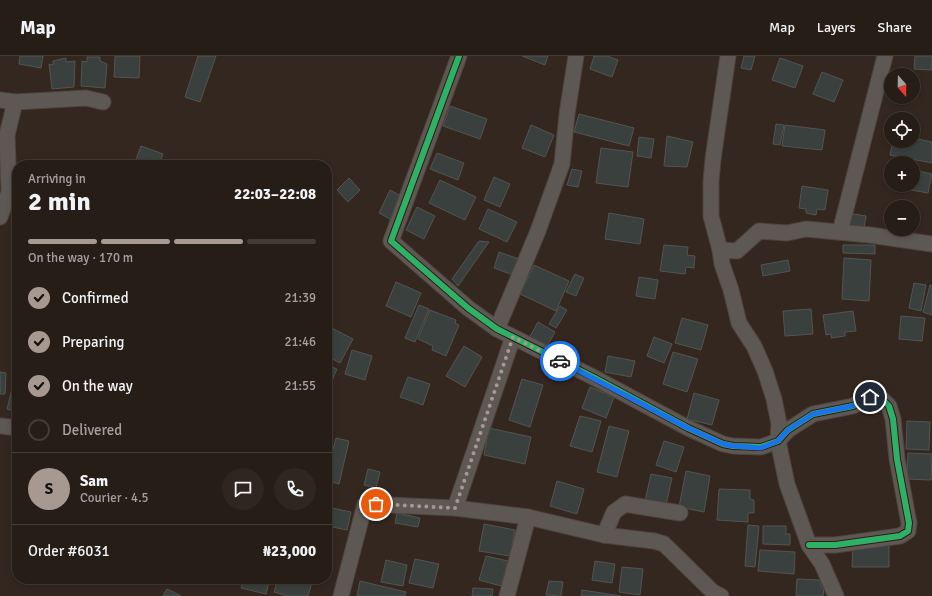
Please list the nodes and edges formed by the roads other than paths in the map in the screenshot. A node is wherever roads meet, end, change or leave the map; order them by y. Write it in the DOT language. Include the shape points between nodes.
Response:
graph roads {
  1 [pos="459,56"];
  2 [pos="576,56"];
  3 [pos="728,56"];
  4 [pos="884,56"];
  5 [pos="0,100"];
  6 [pos="15,102"];
  7 [pos="104,102"];
  8 [pos="0,217"];
  9 [pos="840,232"];
  10 [pos="932,244"];
  11 [pos="720,250"];
  12 [pos="497,329"];
  13 [pos="513,337"];
  14 [pos="778,441"];
  15 [pos="455,508"];
  16 [pos="680,513"];
  17 [pos="528,517"];
  18 [pos="604,535"];
  19 [pos="809,545"];
  20 [pos="342,596"];
  21 [pos="507,596"];
  22 [pos="721,596"];
  23 [pos="836,596"];
  1 -- 12 [label="street" via="391,241 468,308"];
  2 -- 12 [label="street" via="562,164 538,231"];
  3 -- 11 [label="street" via="711,181 711,216"];
  4 -- 9 [label="street"];
  5 -- 6 [label="street"];
  6 -- 7 [label="street" via="86,98"];
  6 -- 8 [label="street" via="8,135 9,192"];
  9 -- 10 [label="street"];
  9 -- 11 [label="street" via="806,229 786,233 759,231 738,251"];
  11 -- 14 [label="street" via="739,322 754,346 774,399 779,424"];
  12 -- 13 [label="street"];
  13 -- 14 [label="street" via="723,444 761,448"];
  13 -- 15 [label="street"];
  14 -- 19 [label="street" via="787,484"];
  14 -- 19 [label="street" via="788,430 813,414 853,406 870,397 881,398 889,406 893,419 897,459 909,523 908,531 900,536 835,545"];
  15 -- 17 [label="street"];
  15 -- 20 [label="street" via="365,504"];
  16 -- 18 [label="street" via="625,504 614,512"];
  17 -- 18 [label="street"];
  17 -- 21 [label="street"];
  18 -- 22 [label="street" via="664,544 713,592"];
  19 -- 23 [label="street" via="822,564"];
}
